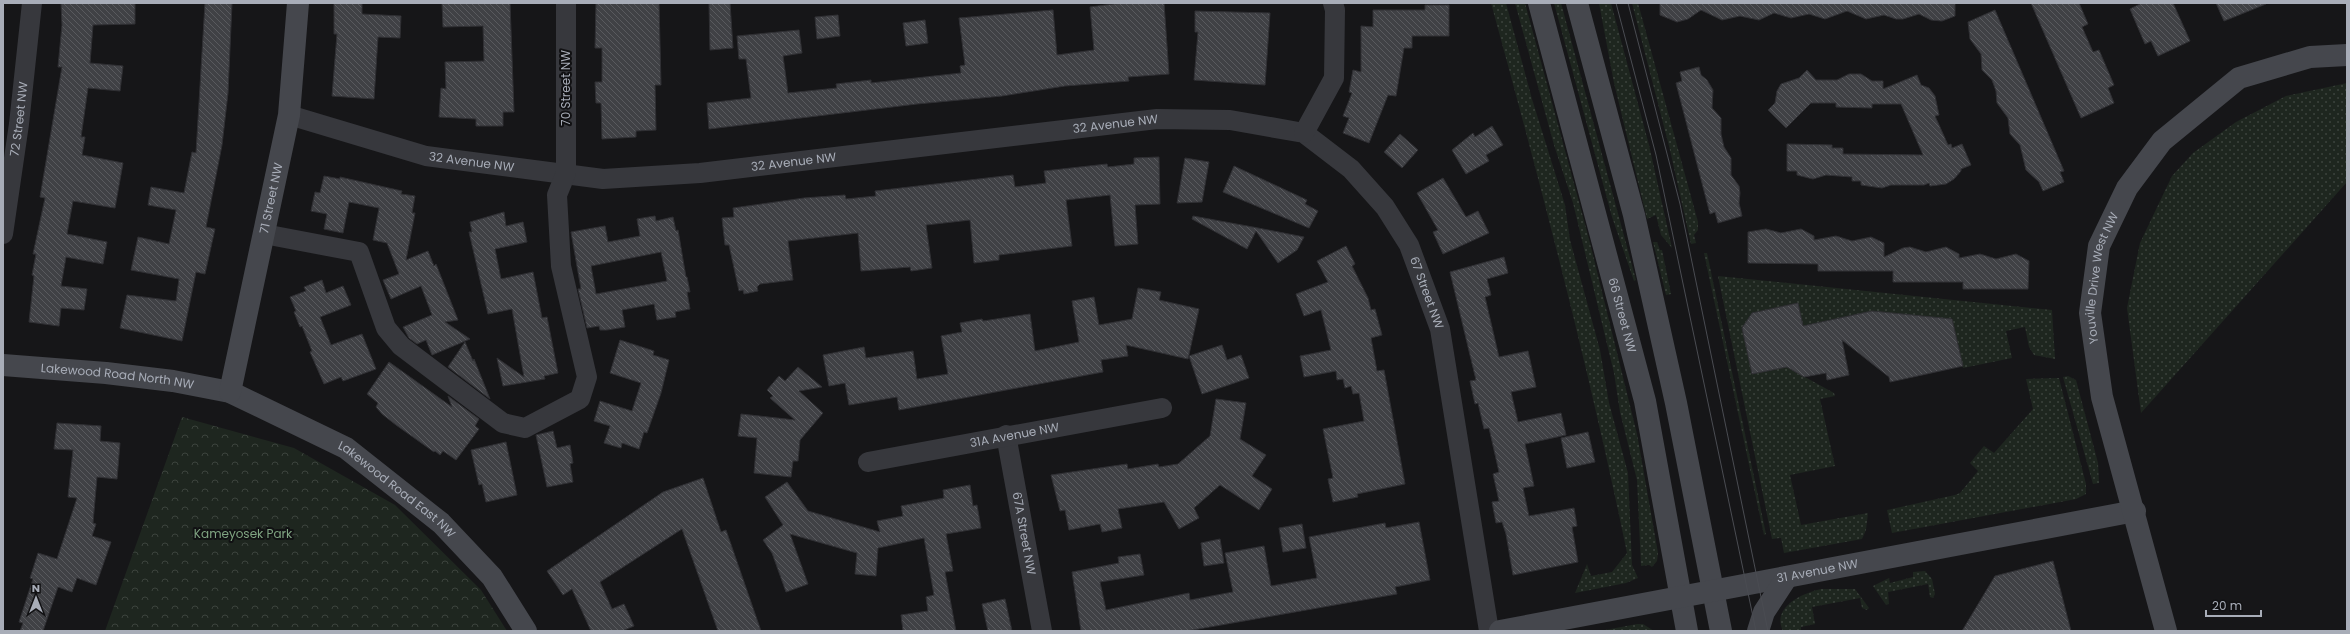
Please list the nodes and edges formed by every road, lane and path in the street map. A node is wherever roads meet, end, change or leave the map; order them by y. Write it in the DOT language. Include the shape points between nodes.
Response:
graph roads {
  1 [pos="32,3"];
  2 [pos="298,3"];
  3 [pos="566,3"];
  4 [pos="1333,3"];
  5 [pos="1539,3"];
  6 [pos="1577,3"];
  7 [pos="2347,55"];
  8 [pos="289,115"];
  9 [pos="1304,132"];
  10 [pos="566,173"];
  11 [pos="3,234"];
  12 [pos="264,234"];
  13 [pos="3,365"];
  14 [pos="230,392"];
  15 [pos="1162,408"];
  16 [pos="1006,435"];
  17 [pos="868,462"];
  18 [pos="2135,511"];
  19 [pos="1787,577"];
  20 [pos="1714,590"];
  21 [pos="1682,596"];
  22 [pos="526,631"];
  23 [pos="1042,631"];
  24 [pos="1489,631"];
  25 [pos="1500,631"];
  26 [pos="1687,631"];
  27 [pos="1721,631"];
  28 [pos="1758,631"];
  29 [pos="2166,631"];
  1 -- 11 [label="street, 72 Street NW" via="16,147"];
  2 -- 8 [label="street, 71 Street NW"];
  3 -- 10 [label="street, 70 Street NW"];
  4 -- 9 [label="street" via="1334,78"];
  5 -- 21 [label="street, 66 Street NW" via="1645,401"];
  6 -- 20 [label="street" via="1634,215"];
  7 -- 18 [label="street, Youville Drive West NW" via="2310,57 2239,78 2162,140 2127,188 2099,246 2090,314 2102,397"];
  8 -- 10 [label="street, 32 Avenue NW" via="426,156"];
  8 -- 12 [label="street, 71 Street NW"];
  9 -- 10 [label="street, 32 Avenue NW" via="1230,120 1157,119 700,173 603,179"];
  9 -- 24 [label="street, 67 Street NW" via="1351,169 1385,207 1409,245 1440,329"];
  10 -- 12 [label="street" via="557,195 561,266 587,379 580,399 525,428 503,423 401,346 386,328 359,252"];
  12 -- 14 [label="street, 71 Street NW"];
  13 -- 14 [label="street, Lakewood Road North NW" via="106,373 173,381"];
  14 -- 22 [label="street, Lakewood Road East NW" via="346,448 441,522 492,577"];
  15 -- 16 [label="street, 31A Avenue NW"];
  16 -- 17 [label="street, 31A Avenue NW"];
  16 -- 23 [label="street, 67A Street NW"];
  18 -- 19 [label="street, 31 Avenue NW"];
  18 -- 29 [label="street, Youville Drive West NW"];
  19 -- 20 [label="street, 31 Avenue NW"];
  19 -- 28 [label="street" via="1764,612"];
  20 -- 21 [label="street, 31 Avenue NW"];
  20 -- 27 [label="street"];
  21 -- 25 [label="street, 31 Avenue NW"];
  21 -- 26 [label="street, 66 Street NW"];
}
